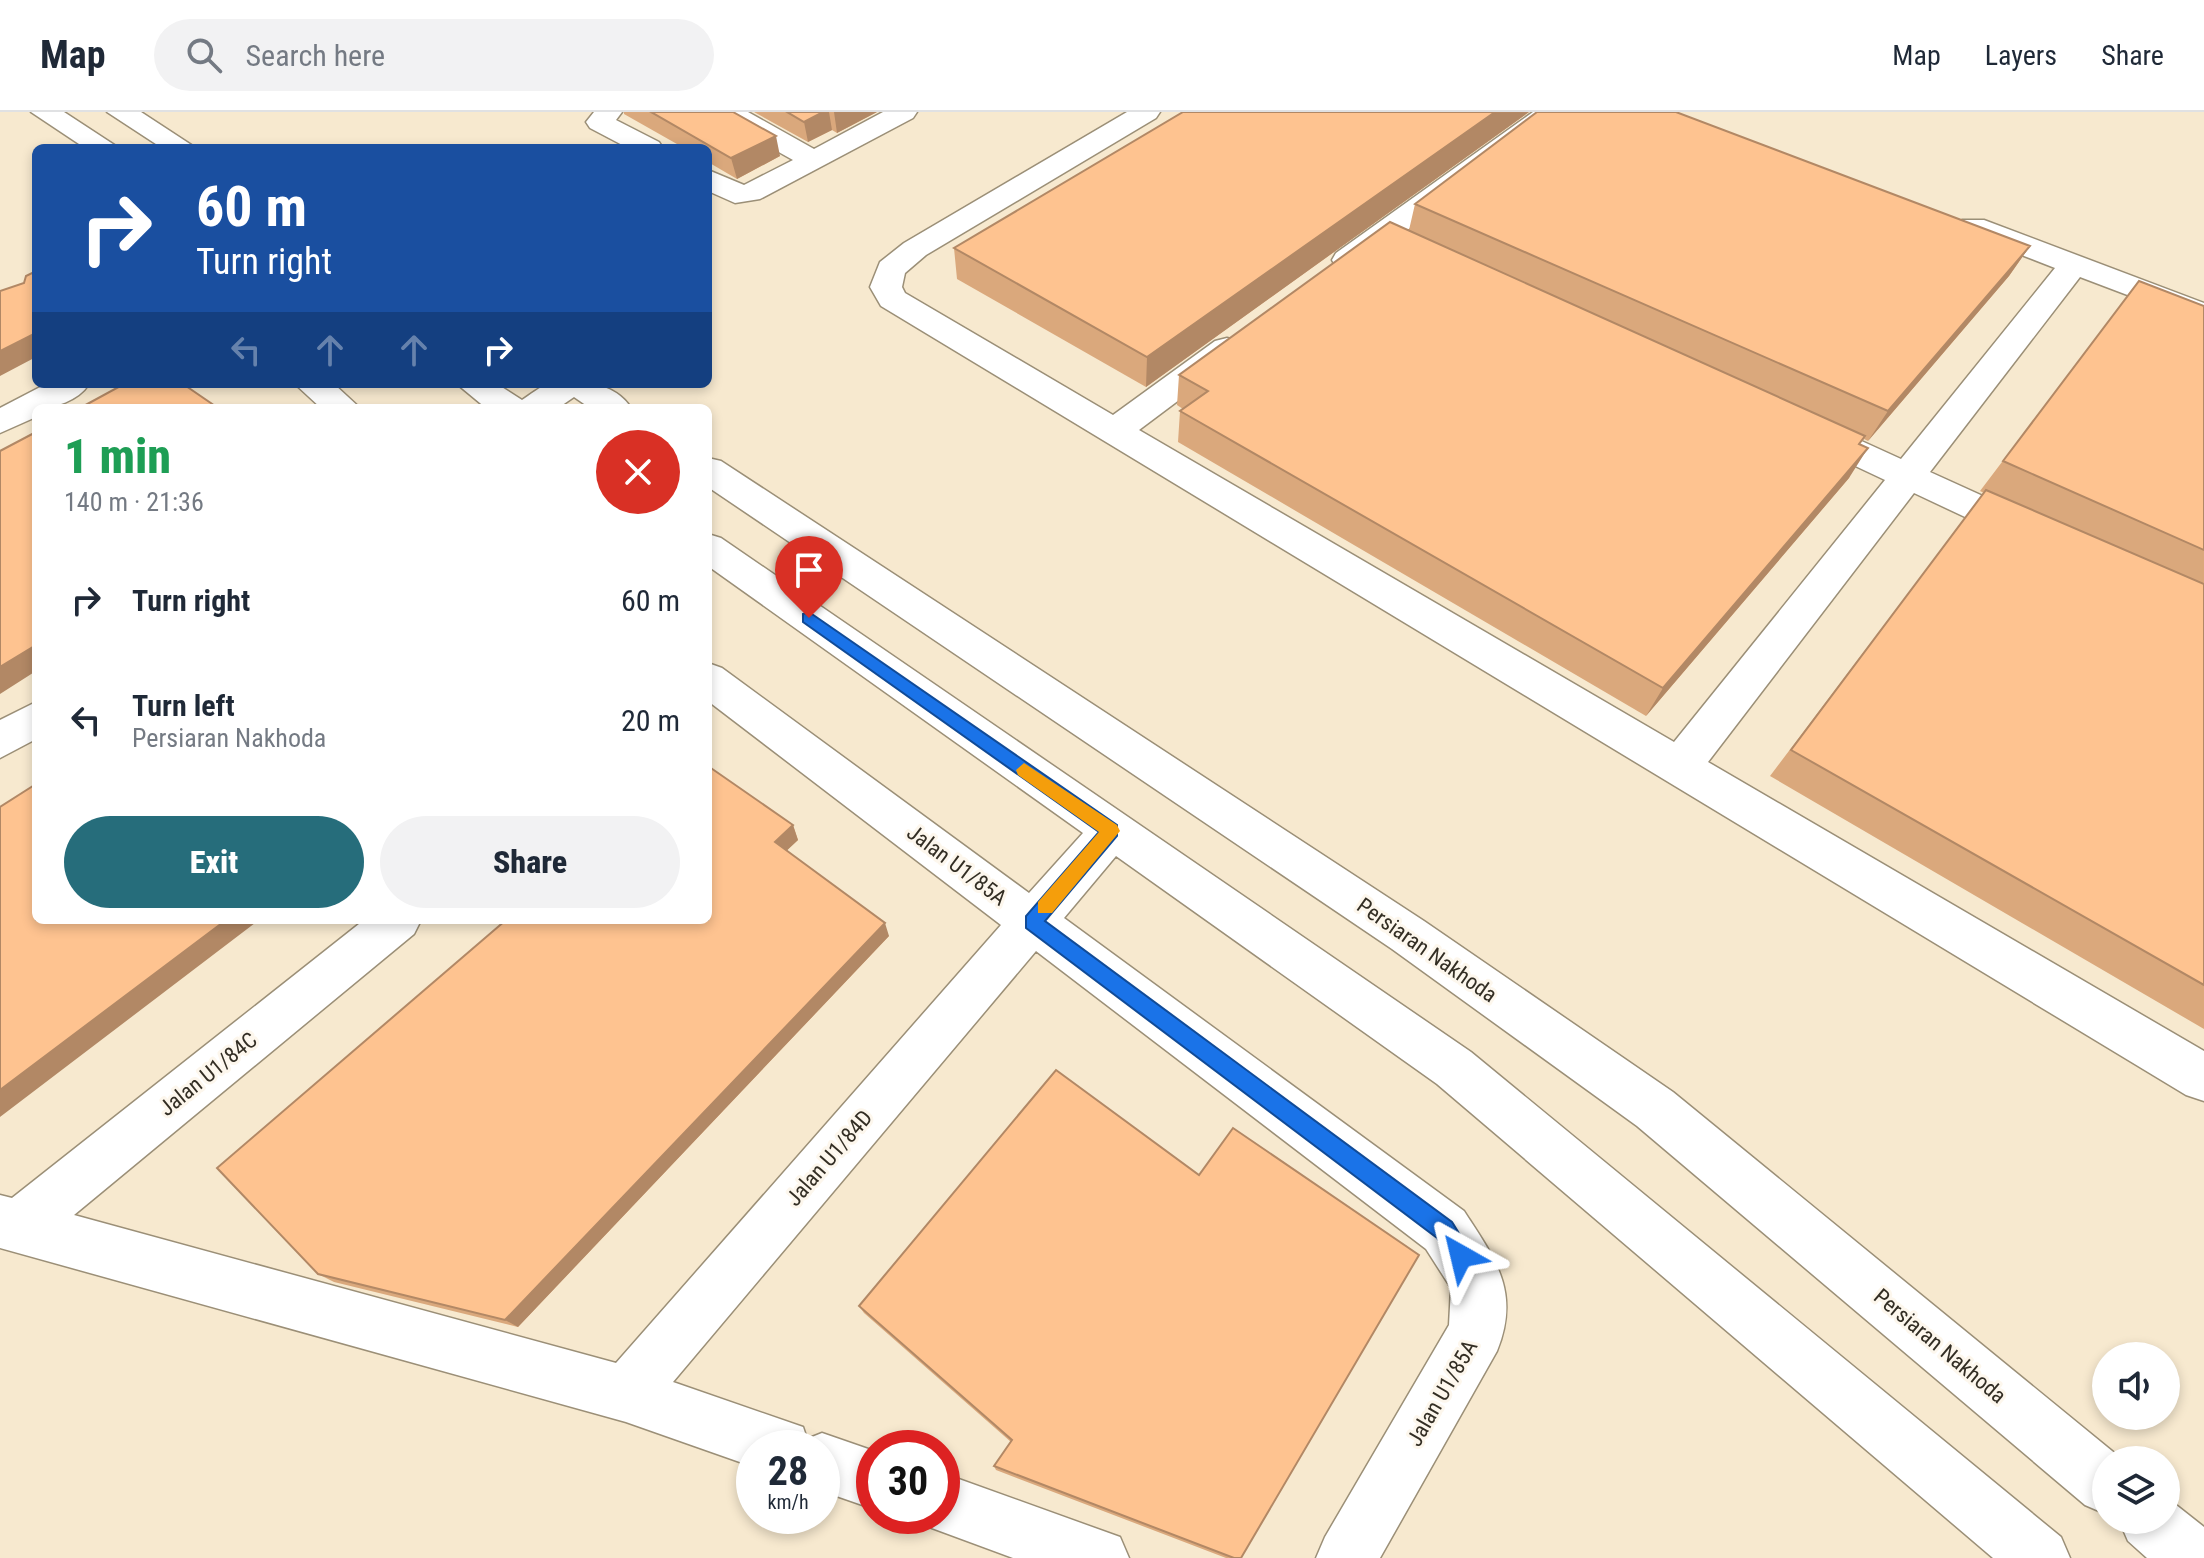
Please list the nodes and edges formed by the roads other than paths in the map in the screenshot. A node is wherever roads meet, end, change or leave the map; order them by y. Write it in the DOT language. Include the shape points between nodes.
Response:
graph roads {
  1 [pos="45,112"];
  2 [pos="121,112"];
  3 [pos="608,112"];
  4 [pos="728,112"];
  5 [pos="903,112"];
  6 [pos="1146,112"];
  7 [pos="1551,112"];
  8 [pos="98,144"];
  9 [pos="175,144"];
  10 [pos="641,144"];
  11 [pos="814,160"];
  12 [pos="712,181"];
  13 [pos="1940,214"];
  14 [pos="2074,264"];
  15 [pos="1329,273"];
  16 [pos="2204,314"];
  17 [pos="1252,329"];
  18 [pos="64,388"];
  19 [pos="317,388"];
  20 [pos="480,388"];
  21 [pos="565,388"];
  22 [pos="583,388"];
  23 [pos="34,404"];
  24 [pos="338,404"];
  25 [pos="504,404"];
  26 [pos="540,404"];
  27 [pos="608,404"];
  28 [pos="32,405"];
  29 [pos="1779,417"];
  30 [pos="0,422"];
  31 [pos="1113,432"];
  32 [pos="712,473"];
  33 [pos="1907,475"];
  34 [pos="2063,547"];
  35 [pos="712,550"];
  36 [pos="712,682"];
  37 [pos="32,721"];
  38 [pos="0,741"];
  39 [pos="1679,767"];
  40 [pos="1111,831"];
  41 [pos="1032,922"];
  42 [pos="393,924"];
  43 [pos="2204,1078"];
  44 [pos="8,1224"];
  45 [pos="626,1394"];
  46 [pos="736,1432"];
  47 [pos="2092,1472"];
  48 [pos="960,1509"];
  49 [pos="2166,1534"];
  50 [pos="1099,1558"];
  51 [pos="1346,1558"];
  52 [pos="2040,1558"];
  53 [pos="2194,1558"];
  1 -- 8 [label="street"];
  2 -- 9 [label="street"];
  3 -- 10 [label="street" via="600,122"];
  4 -- 11 [label="street"];
  5 -- 11 [label="street"];
  6 -- 31 [label="street" via="915,249 891,269 886,287 909,312"];
  7 -- 15 [label="street" via="1394,242"];
  11 -- 12 [label="street" via="750,193 735,194"];
  13 -- 14 [label="street"];
  14 -- 16 [label="street"];
  14 -- 33 [label="street"];
  17 -- 31 [label="street"];
  18 -- 23 [label="street"];
  19 -- 24 [label="street"];
  20 -- 25 [label="street"];
  21 -- 26 [label="street"];
  22 -- 27 [label="street"];
  28 -- 30 [label="street"];
  29 -- 33 [label="street"];
  31 -- 39 [label="street"];
  32 -- 47 [label="street, Persiaran Nakhoda" via="1408,935 1655,1109"];
  33 -- 34 [label="street"];
  33 -- 39 [label="street"];
  35 -- 40 [label="street"];
  36 -- 41 [label="street, Jalan U1/85A"];
  37 -- 38 [label="street"];
  39 -- 43 [label="street"];
  40 -- 41 [label="street, Jalan U1/84D"];
  40 -- 52 [label="street" via="1454,1068"];
  41 -- 45 [label="street, Jalan U1/84D"];
  41 -- 51 [label="street, Jalan U1/85A" via="1445,1230 1478,1282 1477,1331"];
  42 -- 44 [label="street, Jalan U1/84C"];
  44 -- 45 [label="street"];
  45 -- 46 [label="street"];
  48 -- 50 [label="street"];
  49 -- 53 [label="street"];
}
